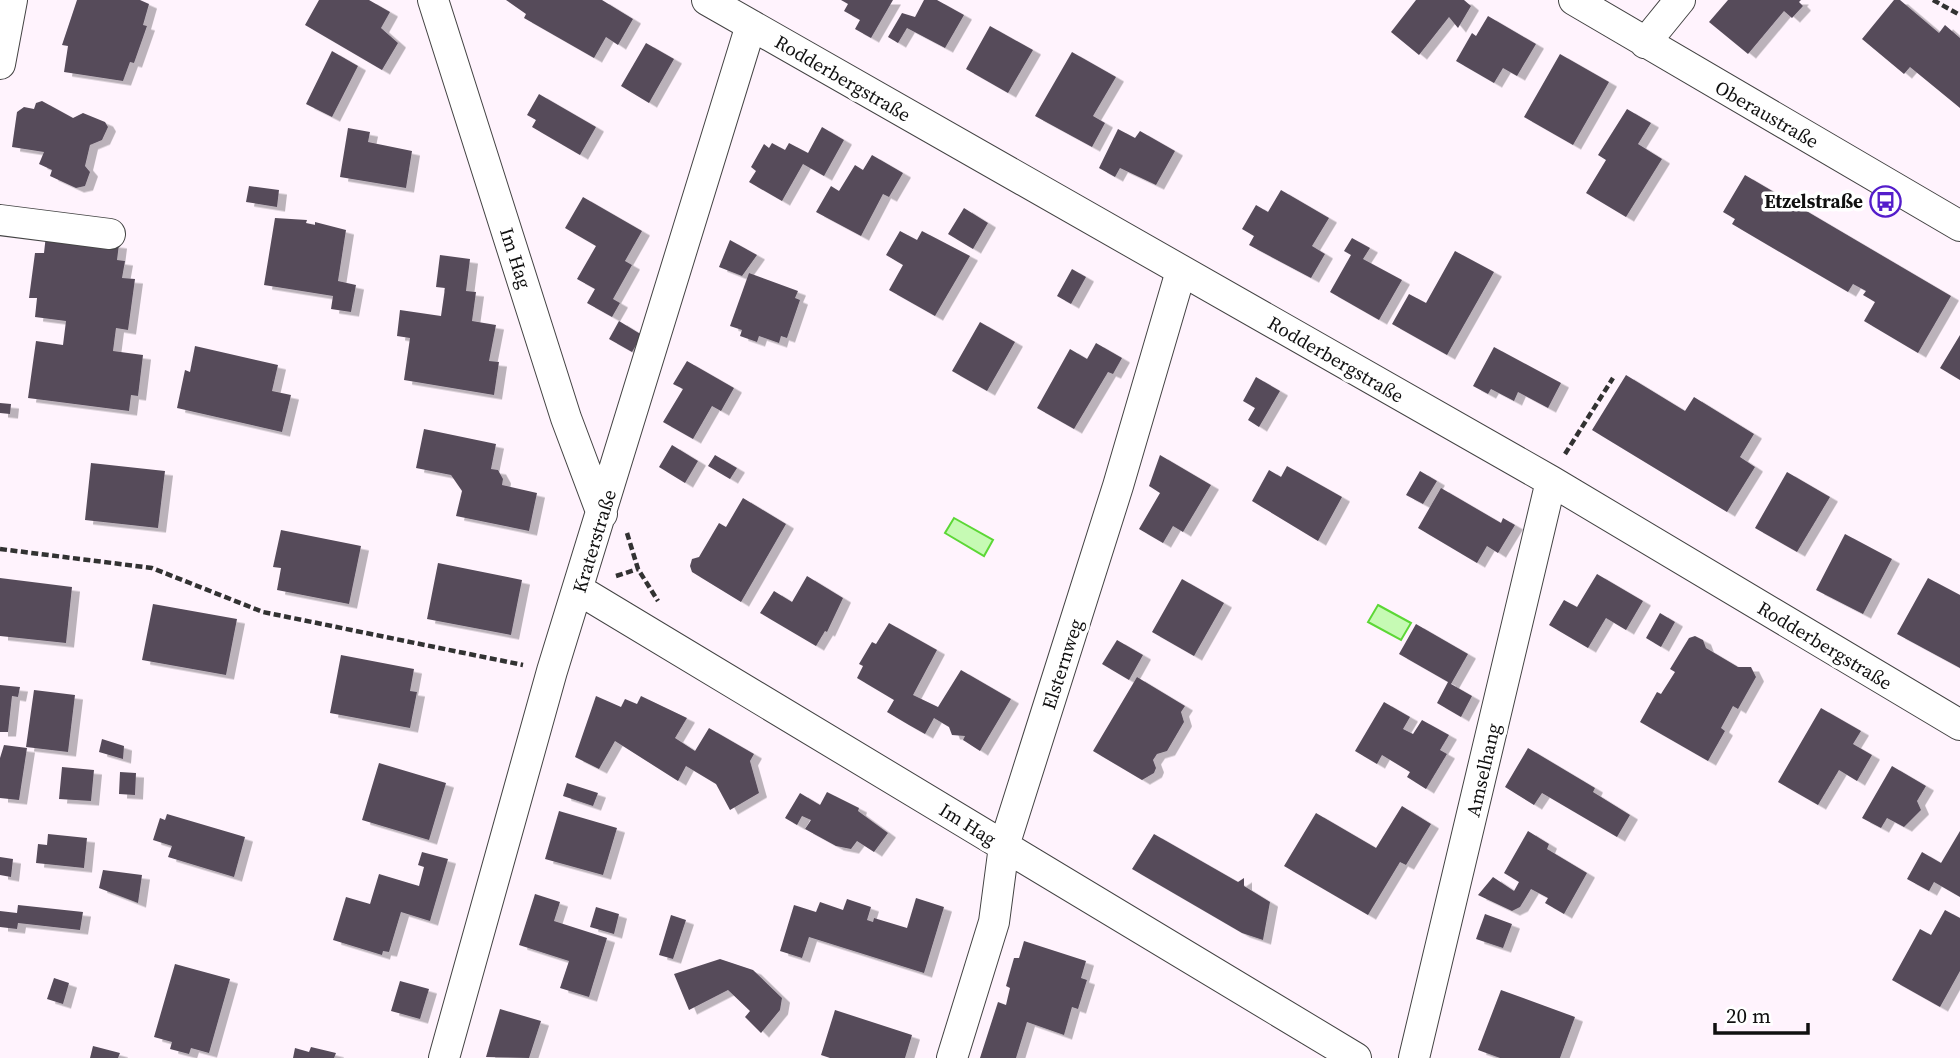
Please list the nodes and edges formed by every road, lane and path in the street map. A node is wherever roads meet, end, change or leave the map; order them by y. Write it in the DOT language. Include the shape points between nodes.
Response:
graph roads {
  1 [pos="12,0"];
  2 [pos="433,0"];
  3 [pos="707,0"];
  4 [pos="1574,0"];
  5 [pos="1680,0"];
  6 [pos="1933,0"];
  7 [pos="1960,15"];
  8 [pos="751,25"];
  9 [pos="1645,43"];
  10 [pos="0,64"];
  11 [pos="0,220"];
  12 [pos="1960,226"];
  13 [pos="110,234"];
  14 [pos="1181,271"];
  15 [pos="1613,378"];
  16 [pos="1551,481"];
  17 [pos="614,518"];
  18 [pos="0,549"];
  19 [pos="579,590"];
  20 [pos="667,610"];
  21 [pos="552,671"];
  22 [pos="1960,725"];
  23 [pos="1004,846"];
  24 [pos="444,1058"];
  25 [pos="953,1058"];
  26 [pos="1356,1058"];
  27 [pos="1414,1058"];
  1 -- 10 [label="street"];
  2 -- 17 [label="street, Im Hag" via="566,418"];
  3 -- 8 [label="street, Rodderbergstraße"];
  4 -- 9 [label="street, Oberaustraße"];
  5 -- 9 [label="street"];
  6 -- 7 [label="path"];
  8 -- 14 [label="street, Rodderbergstraße"];
  8 -- 17 [label="street, Kraterstraße"];
  9 -- 12 [label="street, Oberaustraße"];
  11 -- 13 [label="street"];
  14 -- 16 [label="street, Rodderbergstraße"];
  14 -- 23 [label="street, Elsternweg"];
  15 -- 16 [label="path"];
  16 -- 22 [label="street, Rodderbergstraße"];
  16 -- 27 [label="street, Amselhang"];
  17 -- 19 [label="street, Kraterstraße"];
  17 -- 20 [label="path" via="638,569"];
  18 -- 21 [label="path" via="152,568 263,612"];
  19 -- 21 [label="street, Kraterstraße"];
  19 -- 23 [label="street, Im Hag"];
  21 -- 24 [label="street, Kraterstraße"];
  23 -- 25 [label="street, Elsternweg" via="994,922"];
  23 -- 26 [label="street, Im Hag"];
}
